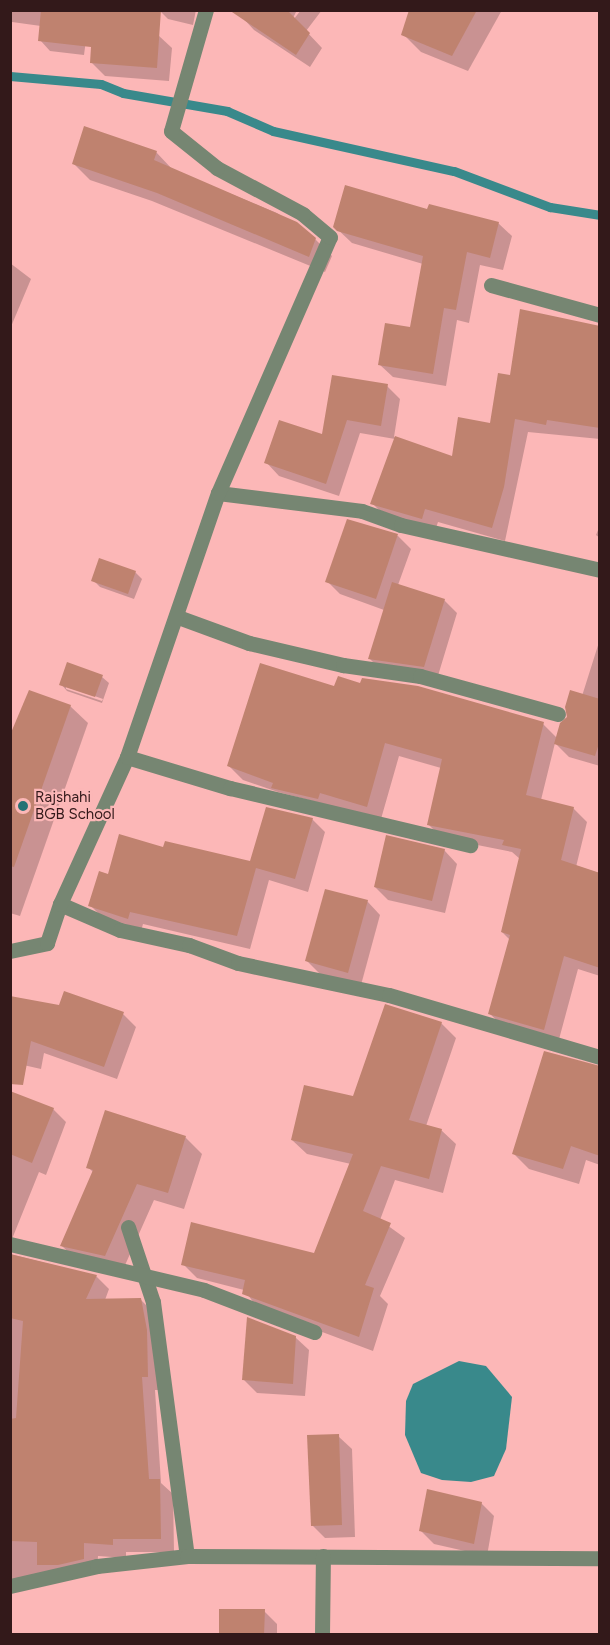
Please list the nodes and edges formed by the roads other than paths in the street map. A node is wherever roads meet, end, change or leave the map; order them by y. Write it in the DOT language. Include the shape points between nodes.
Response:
graph roads {
  1 [pos="206,10"];
  2 [pos="491,285"];
  3 [pos="600,315"];
  4 [pos="218,493"];
  5 [pos="600,570"];
  6 [pos="178,617"];
  7 [pos="558,714"];
  8 [pos="127,758"];
  9 [pos="470,845"];
  10 [pos="60,904"];
  11 [pos="10,951"];
  12 [pos="600,1057"];
  13 [pos="128,1227"];
  14 [pos="10,1244"];
  15 [pos="145,1278"];
  16 [pos="314,1332"];
  17 [pos="187,1556"];
  18 [pos="323,1556"];
  19 [pos="600,1558"];
  20 [pos="10,1586"];
  21 [pos="322,1635"];
  1 -- 4 [label="street" via="171,131 217,168 303,214 330,237"];
  2 -- 3 [label="street"];
  4 -- 5 [label="street" via="362,511 401,525"];
  4 -- 6 [label="street"];
  6 -- 7 [label="street" via="249,643 343,665 420,676"];
  6 -- 8 [label="street"];
  8 -- 9 [label="street" via="230,788"];
  8 -- 10 [label="street"];
  10 -- 11 [label="street" via="47,942"];
  10 -- 12 [label="street" via="120,930 189,945 238,963 389,995"];
  13 -- 15 [label="street"];
  14 -- 15 [label="street"];
  15 -- 16 [label="street" via="204,1290"];
  15 -- 17 [label="street" via="153,1302"];
  17 -- 18 [label="street"];
  17 -- 20 [label="street" via="97,1566"];
  18 -- 19 [label="street"];
  18 -- 21 [label="street"];
}
